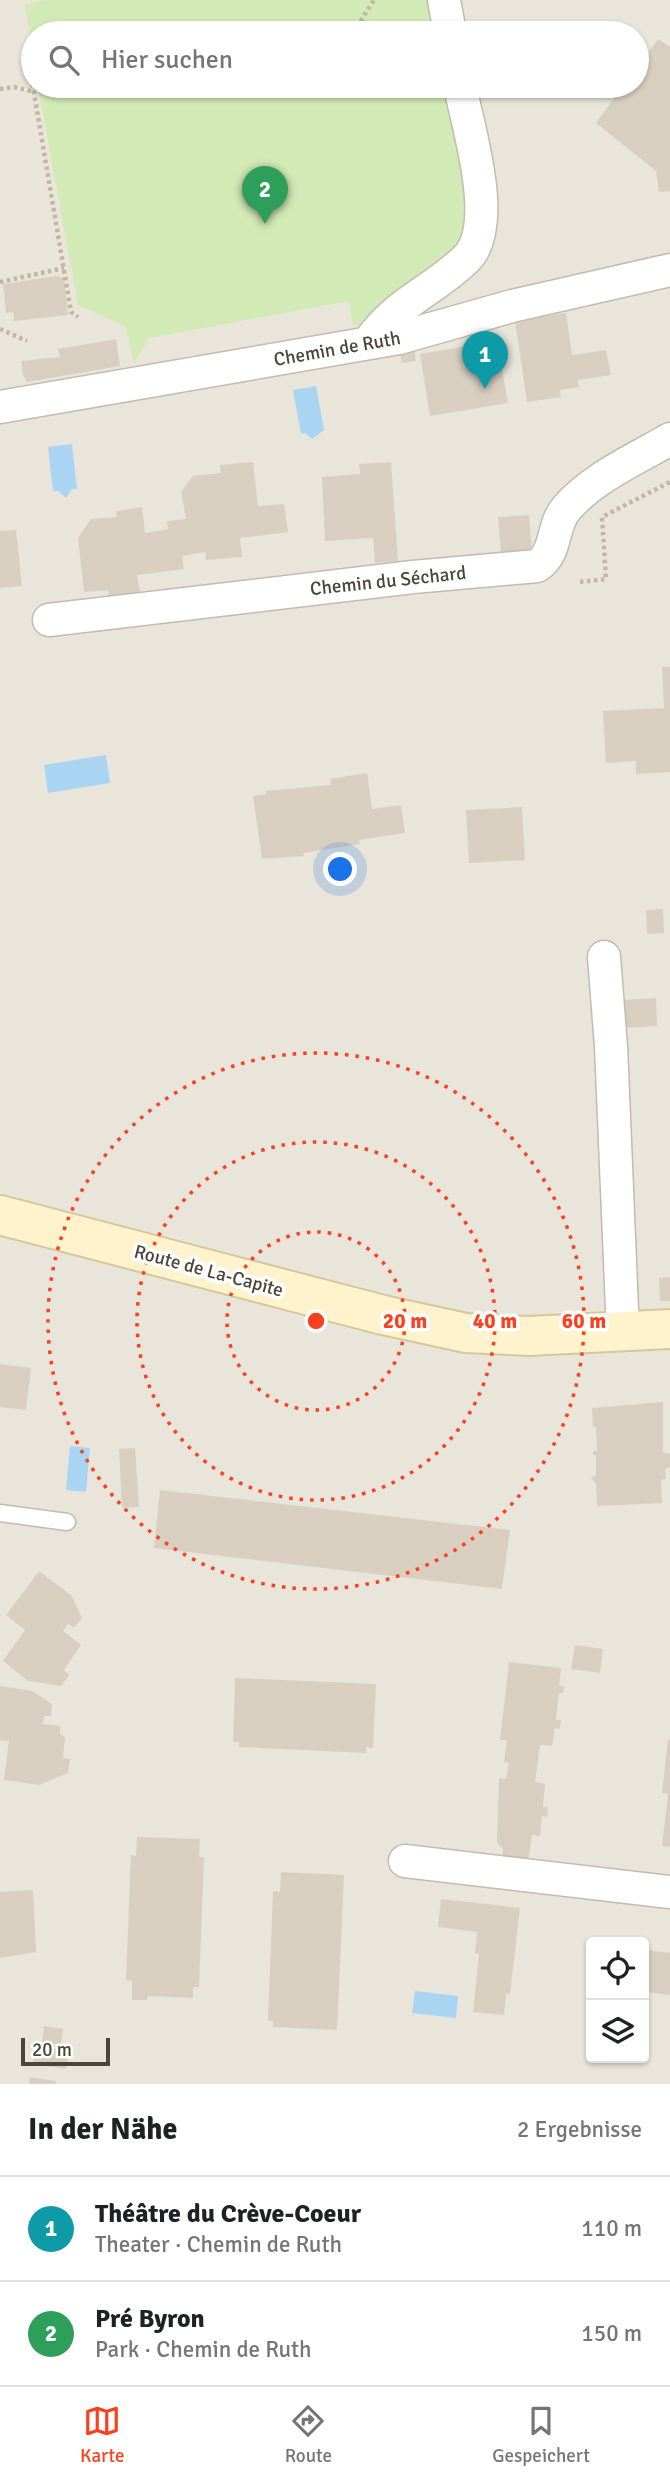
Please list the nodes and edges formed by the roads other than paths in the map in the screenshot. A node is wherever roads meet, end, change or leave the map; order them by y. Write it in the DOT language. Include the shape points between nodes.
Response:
graph roads {
  1 [pos="443,0"];
  2 [pos="447,21"];
  3 [pos="462,98"];
  4 [pos="670,270"];
  5 [pos="368,343"];
  6 [pos="0,407"];
  7 [pos="670,439"];
  8 [pos="49,620"];
  9 [pos="604,957"];
  10 [pos="0,1215"];
  11 [pos="670,1329"];
  12 [pos="624,1332"];
  13 [pos="0,1513"];
  14 [pos="67,1522"];
  15 [pos="405,1861"];
  16 [pos="670,1892"];
  1 -- 2 [label="street"];
  3 -- 5 [label="street" via="481,201 479,236 466,259 384,319"];
  4 -- 5 [label="street, Chemin de Ruth"];
  5 -- 6 [label="street, Chemin de Ruth"];
  7 -- 8 [label="street, Chemin du Séchard" via="574,501 558,521 545,561 537,566"];
  9 -- 12 [label="street"];
  10 -- 12 [label="street, Route de La-Capite" via="466,1333"];
  11 -- 12 [label="street, Route de La-Capite"];
  13 -- 14 [label="lane"];
  15 -- 16 [label="street"];
}
